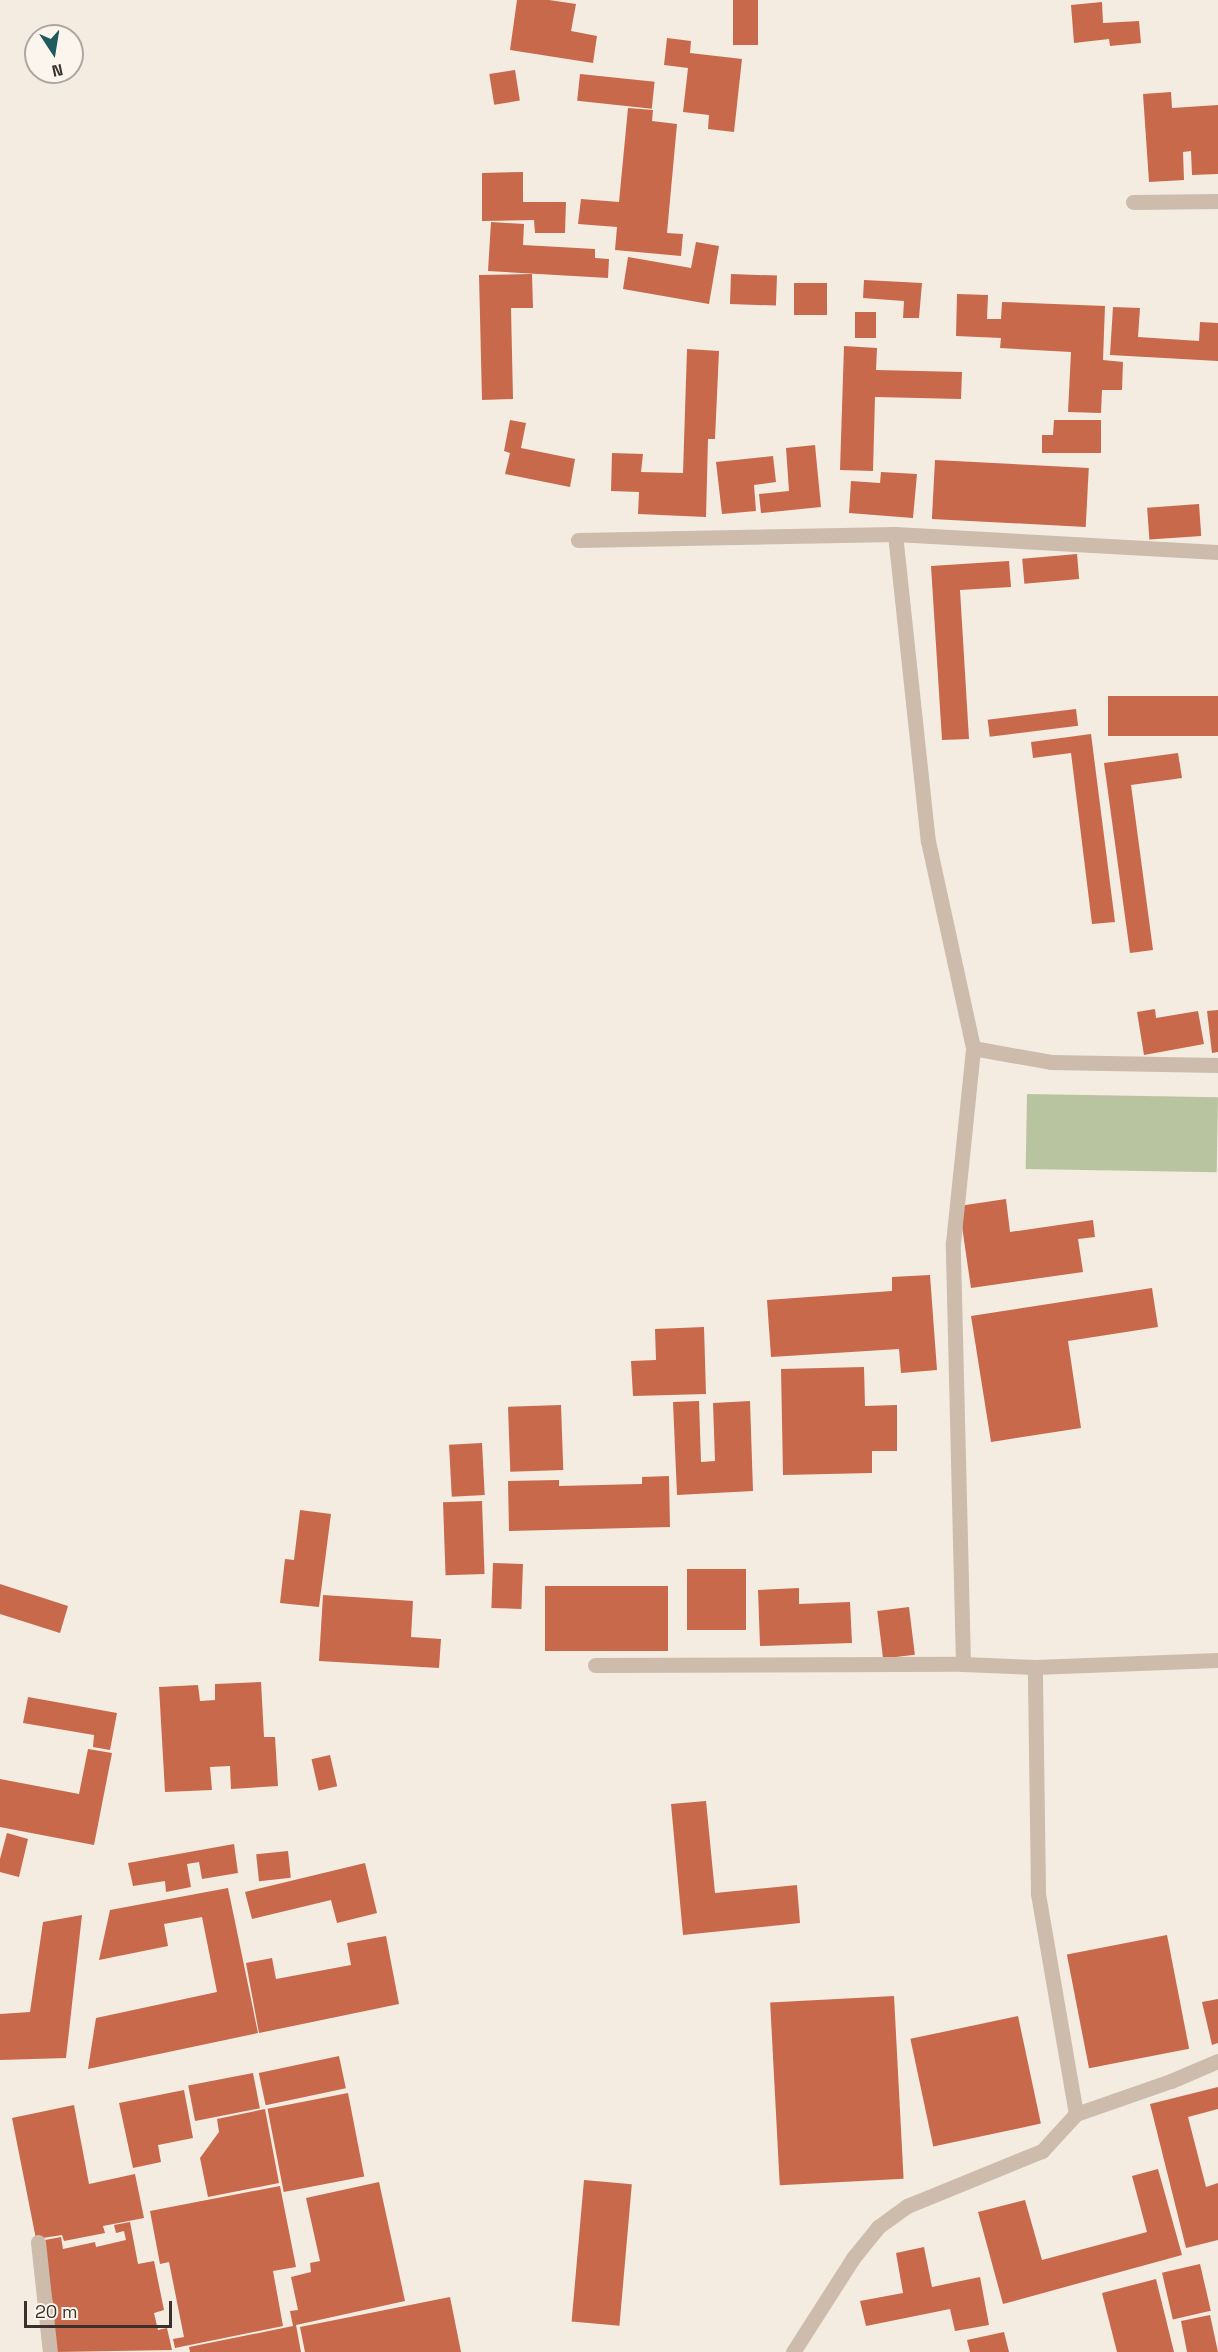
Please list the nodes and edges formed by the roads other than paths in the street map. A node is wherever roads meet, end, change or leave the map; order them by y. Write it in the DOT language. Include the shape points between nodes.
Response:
graph roads {
  1 [pos="1218,201"];
  2 [pos="1133,202"];
  3 [pos="895,534"];
  4 [pos="578,540"];
  5 [pos="1218,552"];
  6 [pos="974,1048"];
  7 [pos="1218,1065"];
  8 [pos="1218,1660"];
  9 [pos="963,1664"];
  10 [pos="595,1665"];
  11 [pos="1035,1667"];
  12 [pos="1218,2061"];
  13 [pos="1076,2114"];
  14 [pos="38,2242"];
  15 [pos="50,2352"];
  16 [pos="793,2352"];
  1 -- 2 [label="street"];
  3 -- 4 [label="street"];
  3 -- 5 [label="street"];
  3 -- 6 [label="street" via="928,841"];
  6 -- 7 [label="street" via="1051,1062"];
  6 -- 9 [label="street" via="953,1243"];
  8 -- 11 [label="street"];
  9 -- 10 [label="street"];
  9 -- 11 [label="street"];
  11 -- 13 [label="street" via="1038,1893"];
  12 -- 13 [label="street"];
  13 -- 16 [label="street" via="1042,2151 907,2206 878,2227 853,2258"];
  14 -- 15 [label="street"];
}
